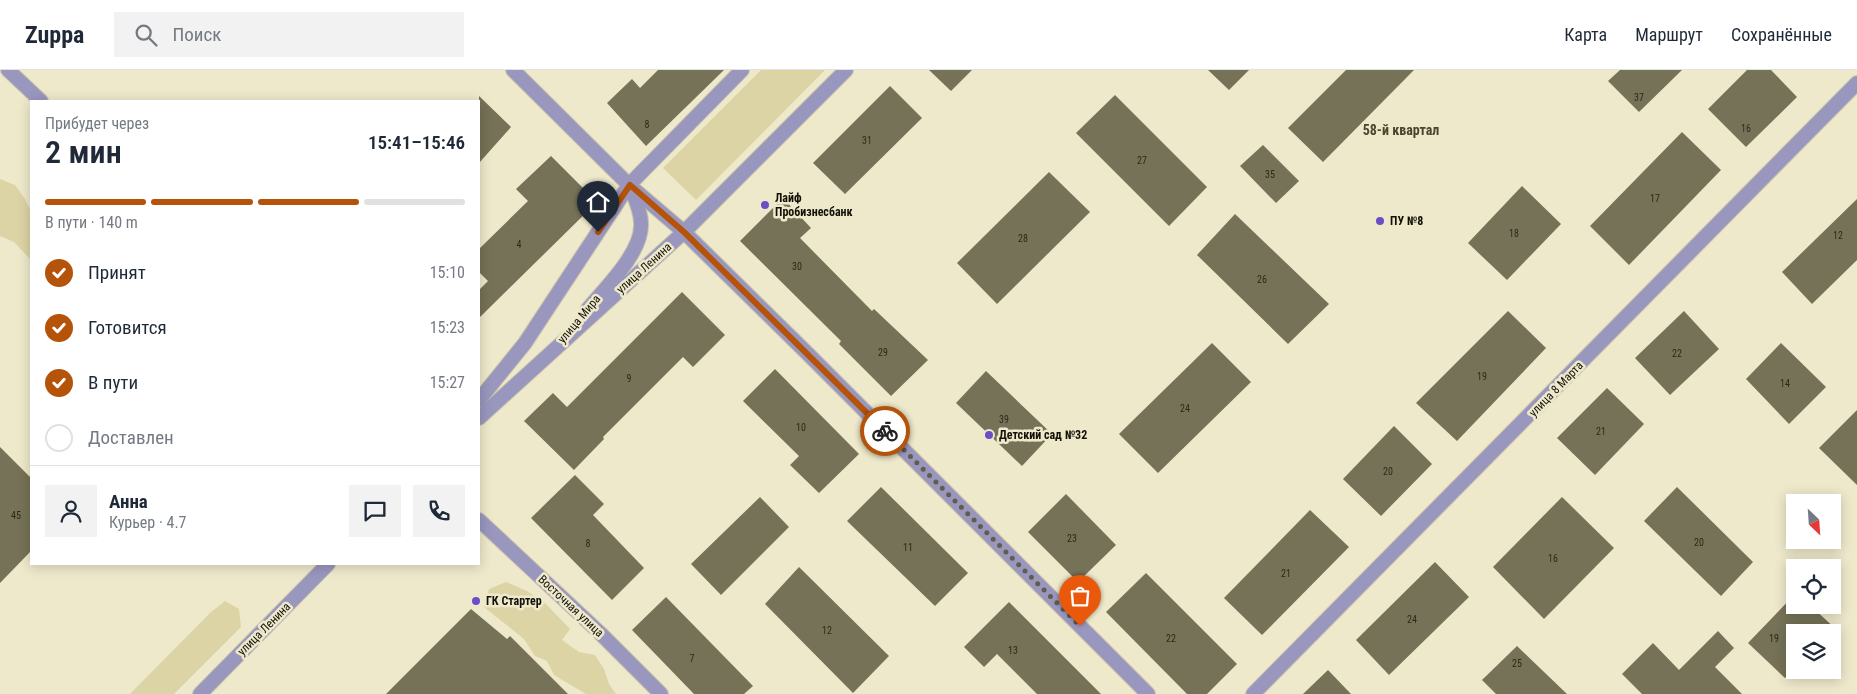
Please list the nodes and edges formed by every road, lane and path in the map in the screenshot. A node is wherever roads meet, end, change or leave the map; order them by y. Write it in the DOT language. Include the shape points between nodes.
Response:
graph roads {
  1 [pos="8,70"];
  2 [pos="513,70"];
  3 [pos="742,70"];
  4 [pos="846,70"];
  5 [pos="1857,84"];
  6 [pos="40,100"];
  7 [pos="630,185"];
  8 [pos="684,232"];
  9 [pos="555,348"];
  10 [pos="480,399"];
  11 [pos="480,417"];
  12 [pos="480,521"];
  13 [pos="327,565"];
  14 [pos="200,694"];
  15 [pos="662,694"];
  16 [pos="1148,694"];
  17 [pos="1253,694"];
  1 -- 6 [label="street"];
  2 -- 7 [label="street, улица Мира"];
  3 -- 7 [label="street"];
  4 -- 8 [label="street, улица Ленина"];
  5 -- 17 [label="street, улица 8 Марта"];
  7 -- 8 [label="street, улица Мира"];
  7 -- 9 [label="street, улица Мира" via="641,222 638,240 628,260"];
  7 -- 10 [label="street" via="525,343"];
  8 -- 9 [label="street, улица Ленина"];
  8 -- 16 [label="street, улица Мира"];
  9 -- 11 [label="street, улица Ленина"];
  12 -- 15 [label="street, Восточная улица"];
  13 -- 14 [label="street, улица Ленина"];
}
